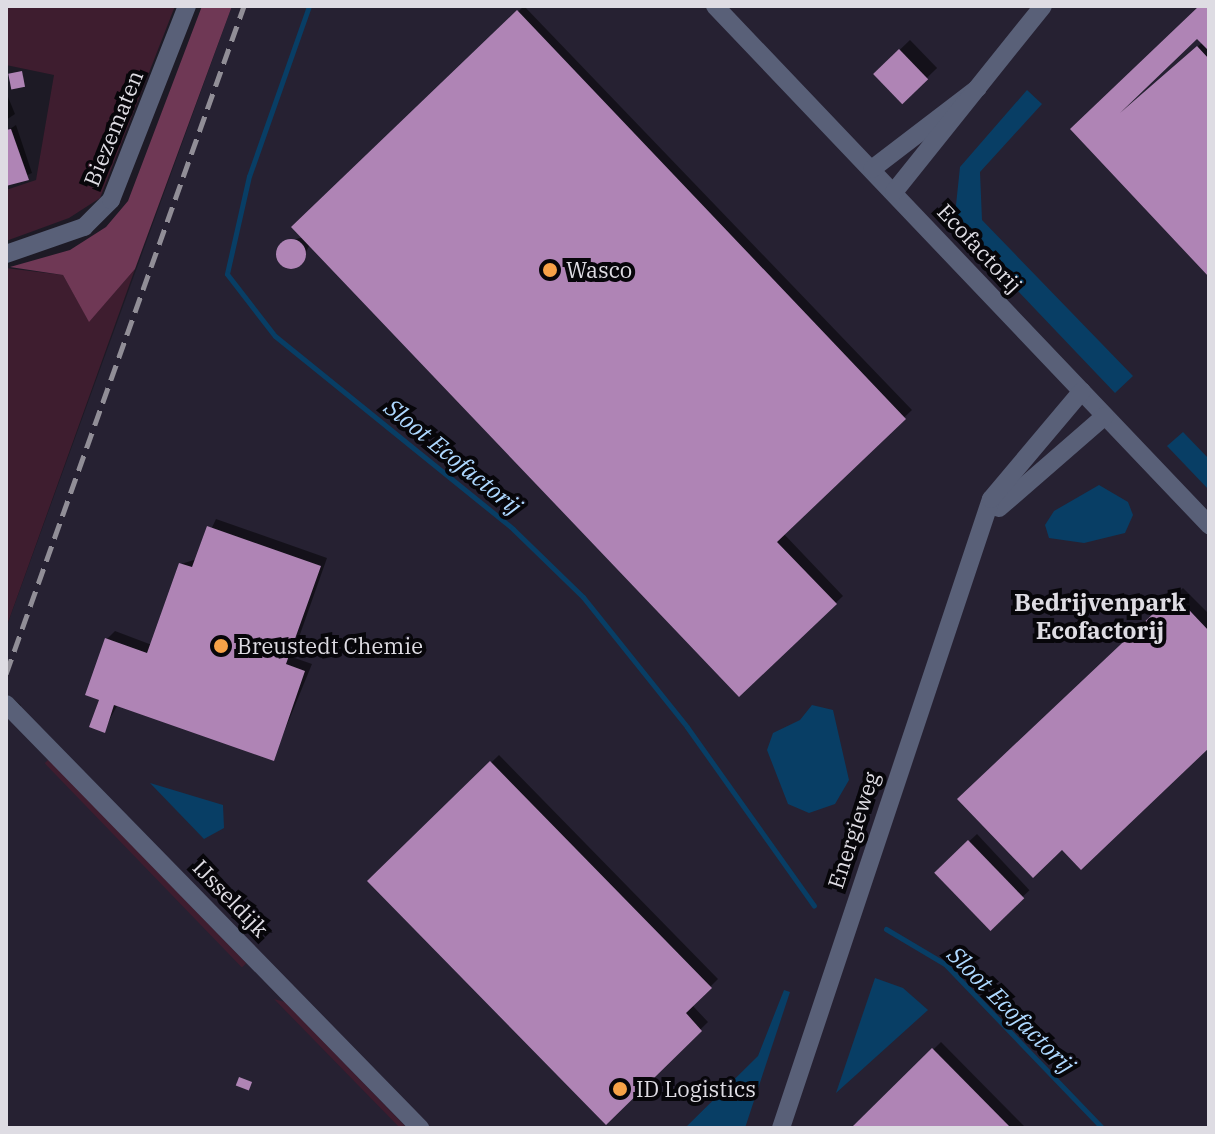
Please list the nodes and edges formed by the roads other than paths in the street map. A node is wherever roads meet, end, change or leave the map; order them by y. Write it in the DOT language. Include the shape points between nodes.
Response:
graph roads {
  1 [pos="187,6"];
  2 [pos="715,6"];
  3 [pos="1043,6"];
  4 [pos="979,87"];
  5 [pos="872,169"];
  6 [pos="894,192"];
  7 [pos="6,254"];
  8 [pos="1082,391"];
  9 [pos="1105,416"];
  10 [pos="1209,525"];
  11 [pos="972,547"];
  12 [pos="6,704"];
  13 [pos="420,1128"];
  14 [pos="781,1128"];
  1 -- 7 [label="street, Biezematen" via="111,200 84,227"];
  2 -- 5 [label="street, Ecofactorij"];
  3 -- 4 [label="street"];
  4 -- 5 [label="street"];
  4 -- 6 [label="street"];
  5 -- 6 [label="street, Ecofactorij"];
  6 -- 8 [label="street, Ecofactorij"];
  8 -- 9 [label="street, Ecofactorij"];
  8 -- 11 [label="street, Energieweg" via="991,499"];
  9 -- 10 [label="street, Ecofactorij"];
  9 -- 11 [label="street, Energieweg" via="1006,498"];
  11 -- 14 [label="street, Energieweg"];
  12 -- 13 [label="street, IJsseldijk"];
}
